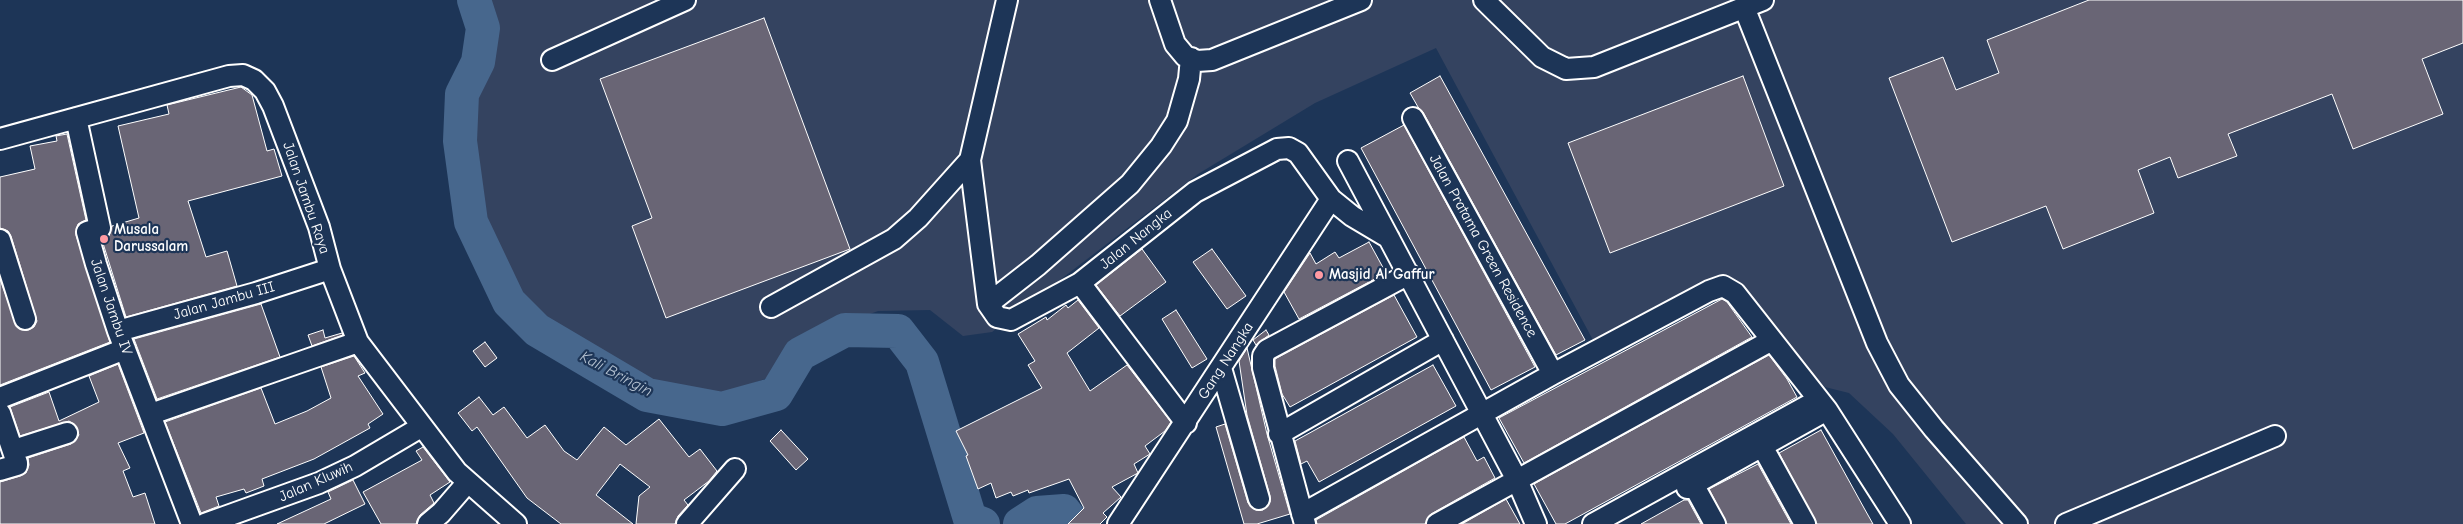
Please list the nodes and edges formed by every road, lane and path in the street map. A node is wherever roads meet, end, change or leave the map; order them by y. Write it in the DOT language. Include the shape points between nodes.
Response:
graph roads {
  1 [pos="685,0"];
  2 [pos="1006,0"];
  3 [pos="1160,0"];
  4 [pos="1360,0"];
  5 [pos="1484,0"];
  6 [pos="1753,4"];
  7 [pos="1190,58"];
  8 [pos="552,60"];
  9 [pos="76,118"];
  10 [pos="1413,118"];
  11 [pos="0,139"];
  12 [pos="970,160"];
  13 [pos="1348,161"];
  14 [pos="1331,199"];
  15 [pos="1389,238"];
  16 [pos="0,240"];
  17 [pos="330,269"];
  18 [pos="1409,274"];
  19 [pos="1080,283"];
  20 [pos="988,304"];
  21 [pos="771,307"];
  22 [pos="25,319"];
  23 [pos="121,340"];
  24 [pos="1443,340"];
  25 [pos="1772,340"];
  26 [pos="358,342"];
  27 [pos="1221,368"];
  28 [pos="1552,374"];
  29 [pos="0,398"];
  30 [pos="1822,405"];
  31 [pos="0,413"];
  32 [pos="1482,413"];
  33 [pos="151,414"];
  34 [pos="1186,423"];
  35 [pos="421,427"];
  36 [pos="67,433"];
  37 [pos="1280,434"];
  38 [pos="2275,436"];
  39 [pos="1762,446"];
  40 [pos="14,450"];
  41 [pos="735,469"];
  42 [pos="0,470"];
  43 [pos="1517,480"];
  44 [pos="467,483"];
  45 [pos="1693,484"];
  46 [pos="1259,499"];
  47 [pos="1303,519"];
  48 [pos="1119,523"];
  49 [pos="1626,523"];
  50 [pos="192,524"];
  51 [pos="205,524"];
  52 [pos="428,524"];
  53 [pos="516,524"];
  54 [pos="688,524"];
  55 [pos="1437,524"];
  56 [pos="1536,524"];
  57 [pos="1593,524"];
  58 [pos="1715,524"];
  59 [pos="1805,524"];
  60 [pos="1900,524"];
  61 [pos="2017,524"];
  62 [pos="2066,524"];
  1 -- 8 [label="street"];
  2 -- 12 [label="street"];
  3 -- 7 [label="street" via="1175,44"];
  4 -- 7 [label="street" via="1212,60"];
  5 -- 6 [label="street" via="1542,57 1566,69 1594,67"];
  6 -- 61 [label="street" via="1877,344 1899,385"];
  7 -- 20 [label="street" via="1189,79 1177,121 1130,184"];
  9 -- 11 [label="street, Jalan Jambu Raya"];
  9 -- 17 [label="street, Jalan Jambu Raya" via="229,76 243,75 254,80 273,106 319,227"];
  9 -- 23 [label="street, Jalan Jambu IV" via="100,228 87,232"];
  10 -- 28 [label="street, Jalan Pratama Green Residence"];
  12 -- 20 [label="street"];
  12 -- 21 [label="street" via="918,218 894,239"];
  13 -- 15 [label="street"];
  14 -- 15 [label="street, Jalan Nangka"];
  14 -- 19 [label="street, Jalan Nangka" via="1298,154 1288,148 1277,149 1195,192"];
  14 -- 27 [label="street, Gang Nangka"];
  15 -- 18 [label="street"];
  16 -- 22 [label="street"];
  17 -- 23 [label="street, Jalan Jambu III"];
  17 -- 26 [label="street, Jalan Jambu Raya"];
  18 -- 24 [label="street"];
  18 -- 37 [label="street" via="1267,350 1262,368"];
  19 -- 20 [label="street, Jalan Nangka" via="1010,320 997,317"];
  19 -- 34 [label="street"];
  23 -- 29 [label="street, Jalan Jambu III"];
  23 -- 33 [label="street, Jalan Jambu IV"];
  24 -- 32 [label="street"];
  24 -- 37 [label="street"];
  25 -- 28 [label="street" via="1735,293 1723,286"];
  25 -- 30 [label="street"];
  25 -- 43 [label="street"];
  26 -- 33 [label="street"];
  26 -- 35 [label="street, Jalan Jambu Raya"];
  27 -- 34 [label="street, Gang Nangka"];
  27 -- 46 [label="street"];
  28 -- 32 [label="street"];
  30 -- 39 [label="street"];
  30 -- 57 [label="street"];
  30 -- 60 [label="street"];
  31 -- 40 [label="street"];
  32 -- 43 [label="street"];
  32 -- 47 [label="street"];
  33 -- 50 [label="street, Jalan Jambu IV"];
  34 -- 48 [label="street, Gang Nangka"];
  35 -- 44 [label="street, Jalan Jambu Raya"];
  35 -- 51 [label="street, Jalan Kluwih" via="319,483"];
  36 -- 40 [label="street"];
  37 -- 47 [label="street"];
  38 -- 62 [label="street"];
  39 -- 45 [label="street"];
  39 -- 59 [label="street"];
  40 -- 42 [label="street" via="17,464"];
  41 -- 54 [label="street"];
  43 -- 55 [label="street"];
  43 -- 56 [label="street"];
  44 -- 52 [label="street" via="442,513"];
  44 -- 53 [label="street, Jalan Jambu Raya"];
  45 -- 49 [label="street"];
  45 -- 58 [label="street"];
}
